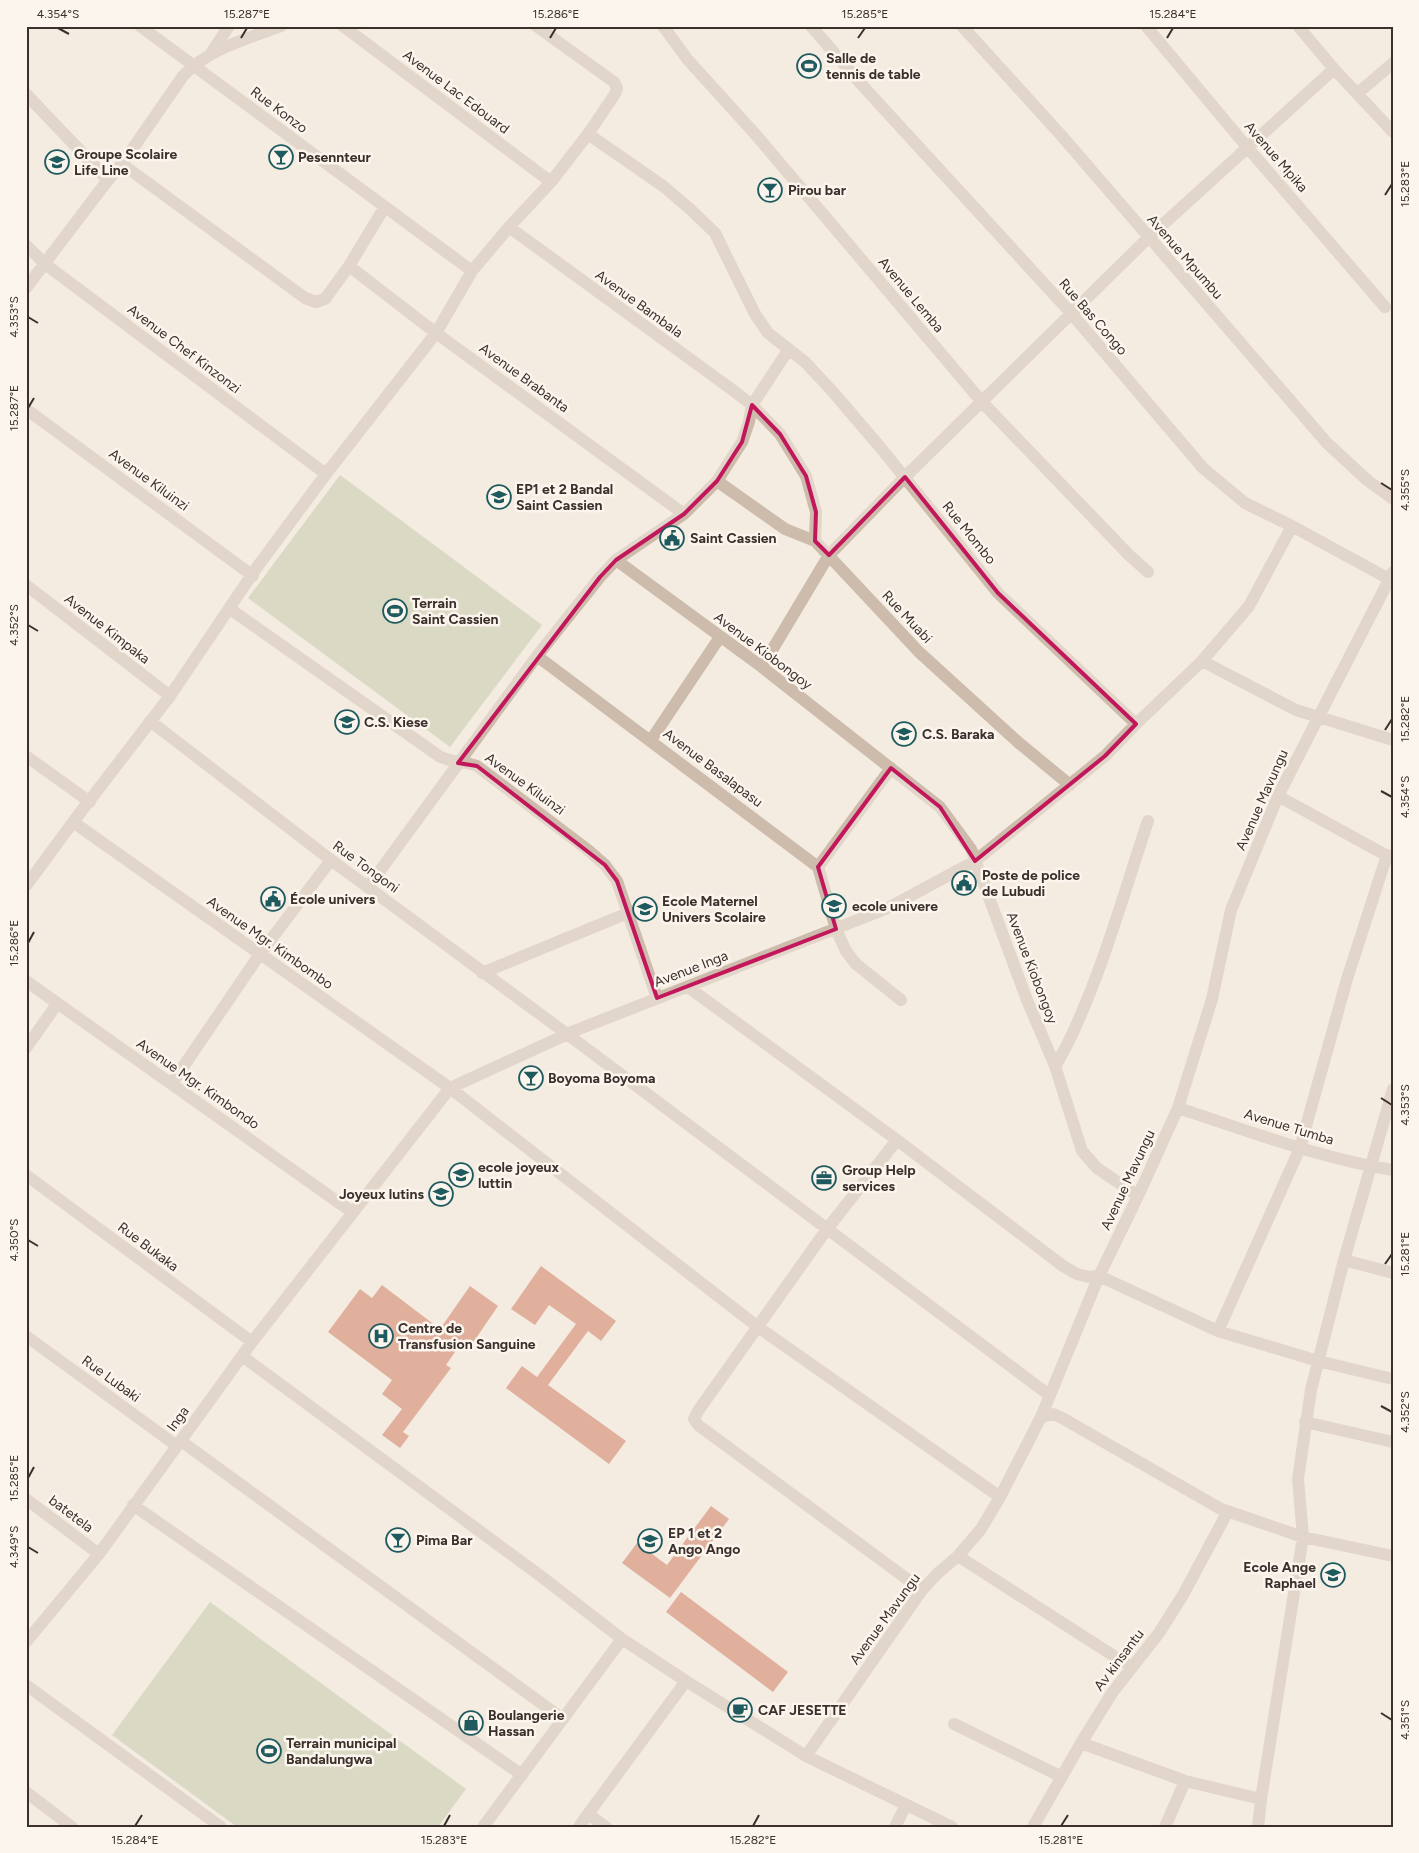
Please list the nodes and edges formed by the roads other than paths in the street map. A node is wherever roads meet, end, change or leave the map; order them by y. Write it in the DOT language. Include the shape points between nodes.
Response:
graph roads {
  1 [pos="140,26"];
  2 [pos="229,26"];
  3 [pos="281,26"];
  4 [pos="343,26"];
  5 [pos="536,26"];
  6 [pos="663,26"];
  7 [pos="811,26"];
  8 [pos="962,26"];
  9 [pos="1146,26"];
  10 [pos="1298,26"];
  11 [pos="211,53"];
  12 [pos="1393,63"];
  13 [pos="193,65"];
  14 [pos="1334,69"];
  15 [pos="1358,93"];
  16 [pos="26,94"];
  17 [pos="1393,132"];
  18 [pos="588,134"];
  19 [pos="1247,147"];
  20 [pos="122,164"];
  21 [pos="108,180"];
  22 [pos="550,182"];
  23 [pos="384,208"];
  24 [pos="508,227"];
  25 [pos="1148,238"];
  26 [pos="26,245"];
  27 [pos="45,264"];
  28 [pos="349,266"];
  29 [pos="472,271"];
  30 [pos="26,288"];
  31 [pos="1385,306"];
  32 [pos="1071,313"];
  33 [pos="436,332"];
  34 [pos="789,350"];
  35 [pos="982,402"];
  36 [pos="752,405"];
  37 [pos="26,409"];
  38 [pos="326,474"];
  39 [pos="905,477"];
  40 [pos="717,481"];
  41 [pos="1393,499"];
  42 [pos="684,514"];
  43 [pos="1292,526"];
  44 [pos="815,541"];
  45 [pos="829,555"];
  46 [pos="616,560"];
  47 [pos="1148,572"];
  48 [pos="1391,575"];
  49 [pos="252,576"];
  50 [pos="26,585"];
  51 [pos="230,609"];
  52 [pos="720,637"];
  53 [pos="537,656"];
  54 [pos="1202,661"];
  55 [pos="762,667"];
  56 [pos="170,696"];
  57 [pos="1318,716"];
  58 [pos="150,721"];
  59 [pos="1136,724"];
  60 [pos="651,740"];
  61 [pos="1393,740"];
  62 [pos="26,756"];
  63 [pos="458,762"];
  64 [pos="891,768"];
  65 [pos="1070,785"];
  66 [pos="1278,796"];
  67 [pos="90,802"];
  68 [pos="1148,821"];
  69 [pos="73,822"];
  70 [pos="1390,857"];
  71 [pos="331,860"];
  72 [pos="975,861"];
  73 [pos="818,867"];
  74 [pos="26,886"];
  75 [pos="368,887"];
  76 [pos="628,913"];
  77 [pos="836,929"];
  78 [pos="260,954"];
  79 [pos="482,973"];
  80 [pos="26,980"];
  81 [pos="688,987"];
  82 [pos="657,998"];
  83 [pos="902,1000"];
  84 [pos="57,1004"];
  85 [pos="567,1034"];
  86 [pos="26,1048"];
  87 [pos="1055,1066"];
  88 [pos="172,1084"];
  89 [pos="450,1088"];
  90 [pos="1393,1089"];
  91 [pos="1178,1108"];
  92 [pos="897,1140"];
  93 [pos="1300,1148"];
  94 [pos="1370,1166"];
  95 [pos="1393,1170"];
  96 [pos="26,1175"];
  97 [pos="1138,1196"];
  98 [pos="352,1212"];
  99 [pos="827,1230"];
  100 [pos="1344,1260"];
  101 [pos="1393,1273"];
  102 [pos="1099,1276"];
  103 [pos="758,1327"];
  104 [pos="1218,1331"];
  105 [pos="26,1336"];
  106 [pos="252,1342"];
  107 [pos="242,1356"];
  108 [pos="1318,1361"];
  109 [pos="1393,1379"];
  110 [pos="1049,1395"];
  111 [pos="1041,1417"];
  112 [pos="1305,1422"];
  113 [pos="1393,1442"];
  114 [pos="179,1444"];
  115 [pos="1000,1497"];
  116 [pos="26,1499"];
  117 [pos="133,1505"];
  118 [pos="1228,1511"];
  119 [pos="1303,1537"];
  120 [pos="99,1554"];
  121 [pos="958,1556"];
  122 [pos="1393,1556"];
  123 [pos="922,1590"];
  124 [pos="622,1639"];
  125 [pos="26,1642"];
  126 [pos="1131,1667"];
  127 [pos="686,1682"];
  128 [pos="26,1685"];
  129 [pos="563,1719"];
  130 [pos="954,1724"];
  131 [pos="1081,1743"];
  132 [pos="806,1756"];
  133 [pos="522,1775"];
  134 [pos="1062,1776"];
  135 [pos="1185,1781"];
  136 [pos="26,1792"];
  137 [pos="1261,1798"];
  138 [pos="906,1805"];
  139 [pos="588,1814"];
  140 [pos="72,1827"];
  141 [pos="221,1827"];
  142 [pos="483,1827"];
  143 [pos="579,1827"];
  144 [pos="606,1827"];
  145 [pos="895,1827"];
  146 [pos="952,1827"];
  147 [pos="1032,1827"];
  148 [pos="1164,1827"];
  149 [pos="1258,1827"];
  1 -- 13 [label="street, Rue Konzo"];
  2 -- 11 [label="street"];
  3 -- 11 [label="street"];
  4 -- 22 [label="street, Avenue Lac Edouard"];
  5 -- 18 [label="street" via="614,82 617,88"];
  6 -- 35 [label="street, Avenue Lemba" via="688,60 756,135"];
  7 -- 32 [label="street, Rue Bas Congo"];
  8 -- 25 [label="street, Avenue Mpumbu"];
  9 -- 19 [label="street, Avenue Mpika"];
  10 -- 14 [label="street"];
  11 -- 13 [label="street"];
  12 -- 15 [label="street"];
  13 -- 20 [label="street"];
  13 -- 23 [label="street, Rue Konzo"];
  14 -- 15 [label="street"];
  14 -- 19 [label="street"];
  15 -- 17 [label="street"];
  16 -- 21 [label="street"];
  18 -- 22 [label="street"];
  18 -- 34 [label="street, Rue Mombo" via="663,186 715,233 755,314 768,332"];
  19 -- 25 [label="street"];
  19 -- 31 [label="street, Avenue Mpika"];
  20 -- 21 [label="street"];
  20 -- 28 [label="street" via="305,298 316,302 325,299"];
  21 -- 27 [label="street"];
  22 -- 24 [label="street"];
  23 -- 28 [label="street"];
  23 -- 29 [label="street, Rue Konzo"];
  24 -- 29 [label="street"];
  24 -- 36 [label="street, Avenue Bambala"];
  25 -- 32 [label="street"];
  25 -- 41 [label="street, Avenue Mpumbu" via="1327,443"];
  26 -- 27 [label="street, Avenue Chef Kinzonzi"];
  27 -- 30 [label="street"];
  27 -- 38 [label="street, Avenue Chef Kinzonzi"];
  28 -- 33 [label="street, Avenue Brabanta"];
  29 -- 33 [label="street"];
  32 -- 35 [label="street"];
  32 -- 43 [label="street, Rue Bas Congo" via="1203,468 1245,503"];
  33 -- 38 [label="street"];
  33 -- 42 [label="street, Avenue Brabanta"];
  34 -- 36 [label="street"];
  34 -- 39 [label="street, Rue Mombo" via="833,392"];
  35 -- 39 [label="street"];
  35 -- 47 [label="street, Avenue Lemba"];
  36 -- 40 [label="street" via="742,442"];
  36 -- 44 [label="street, Avenue Bambala" via="780,434 806,476 816,512"];
  37 -- 49 [label="street, Avenue Kiluinzi"];
  38 -- 49 [label="street"];
  39 -- 45 [label="street"];
  39 -- 59 [label="street, Rue Mombo" via="998,593"];
  40 -- 42 [label="street"];
  40 -- 44 [label="street, Rue Muabi" via="786,530"];
  42 -- 46 [label="street"];
  43 -- 48 [label="street, Rue Bas Congo"];
  43 -- 54 [label="street, Avenue Inga" via="1250,606"];
  44 -- 45 [label="street, Rue Muabi"];
  45 -- 55 [label="street"];
  45 -- 65 [label="street, Rue Muabi" via="919,652"];
  46 -- 52 [label="street, Avenue Kiobongoy"];
  46 -- 53 [label="street"];
  48 -- 57 [label="street, Avenue Mavungu"];
  49 -- 51 [label="street"];
  50 -- 56 [label="street, Avenue Kimpaka"];
  51 -- 56 [label="street"];
  51 -- 63 [label="street, Avenue Kiluinzi" via="439,756"];
  52 -- 55 [label="street, Avenue Kiobongoy"];
  52 -- 60 [label="street"];
  53 -- 60 [label="street, Avenue Basalapasu"];
  53 -- 63 [label="street"];
  54 -- 57 [label="street" via="1296,710"];
  54 -- 59 [label="street, Avenue Inga"];
  55 -- 64 [label="street, Avenue Kiobongoy"];
  56 -- 58 [label="street"];
  57 -- 61 [label="street"];
  57 -- 66 [label="street, Avenue Mavungu"];
  58 -- 67 [label="street"];
  58 -- 71 [label="street, Rue Tongoni"];
  59 -- 65 [label="street, Avenue Inga" via="1106,756"];
  60 -- 73 [label="street, Avenue Basalapasu"];
  62 -- 67 [label="street"];
  63 -- 75 [label="street"];
  63 -- 76 [label="street, Avenue Kiluinzi" via="477,766 594,855 617,880"];
  64 -- 72 [label="street, Avenue Kiobongoy" via="940,807 971,849"];
  64 -- 73 [label="street"];
  65 -- 72 [label="street, Avenue Inga"];
  66 -- 70 [label="street"];
  66 -- 91 [label="street, Avenue Mavungu" via="1231,910 1212,999"];
  67 -- 69 [label="street"];
  68 -- 87 [label="street" via="1106,951 1077,1026"];
  69 -- 74 [label="street"];
  69 -- 78 [label="street, Avenue Mgr. Kimbombo"];
  70 -- 93 [label="street" via="1347,979"];
  71 -- 75 [label="street, Rue Tongoni"];
  71 -- 78 [label="street"];
  72 -- 77 [label="street, Avenue Inga" via="888,908"];
  72 -- 87 [label="street, Avenue Kiobongoy"];
  73 -- 77 [label="street"];
  75 -- 79 [label="street, Rue Tongoni"];
  76 -- 79 [label="street"];
  76 -- 82 [label="street, Avenue Kiluinzi"];
  77 -- 81 [label="street, Avenue Inga"];
  77 -- 83 [label="street" via="850,958"];
  78 -- 88 [label="street"];
  78 -- 89 [label="street, Avenue Mgr. Kimbombo"];
  79 -- 85 [label="street, Rue Tongoni"];
  80 -- 84 [label="street, Avenue Mgr. Kimbondo"];
  81 -- 82 [label="street, Avenue Inga"];
  81 -- 92 [label="street"];
  82 -- 85 [label="street, Avenue Inga"];
  84 -- 86 [label="street"];
  84 -- 88 [label="street, Avenue Mgr. Kimbondo"];
  85 -- 89 [label="street, Avenue Inga"];
  85 -- 99 [label="street, Rue Tongoni"];
  87 -- 97 [label="street, Avenue Kiobongoy" via="1082,1151 1096,1168"];
  88 -- 98 [label="street, Avenue Mgr. Kimbondo"];
  89 -- 98 [label="street, Avenue Inga"];
  89 -- 103 [label="street, Avenue Mgr. Kimbombo"];
  90 -- 94 [label="street"];
  91 -- 93 [label="street, Avenue Tumba"];
  91 -- 97 [label="street, Avenue Mavungu"];
  92 -- 99 [label="street"];
  92 -- 102 [label="street" via="1063,1266 1089,1278"];
  93 -- 94 [label="street, Avenue Tumba"];
  93 -- 104 [label="street"];
  94 -- 95 [label="street, Avenue Tumba"];
  94 -- 100 [label="street"];
  96 -- 106 [label="street, Rue Bukaka"];
  97 -- 102 [label="street, Avenue Mavungu"];
  98 -- 106 [label="street, Inga"];
  99 -- 103 [label="street"];
  99 -- 110 [label="street, Rue Tongoni"];
  100 -- 101 [label="street"];
  100 -- 108 [label="street"];
  102 -- 104 [label="street"];
  102 -- 110 [label="street, Avenue Mavungu"];
  103 -- 115 [label="street, Avenue Mgr. Kimbombo"];
  103 -- 123 [label="street" via="694,1419"];
  104 -- 108 [label="street"];
  105 -- 114 [label="street, Rue Lubaki"];
  106 -- 107 [label="street, Inga"];
  107 -- 114 [label="street, Inga"];
  107 -- 124 [label="street"];
  108 -- 109 [label="street"];
  108 -- 112 [label="street"];
  110 -- 111 [label="street, Avenue Mavungu"];
  111 -- 115 [label="street, Avenue Mavungu"];
  111 -- 118 [label="street" via="1053,1414 1062,1418"];
  112 -- 113 [label="street"];
  112 -- 119 [label="street" via="1298,1479"];
  114 -- 117 [label="street, Inga"];
  114 -- 129 [label="street, Rue Lubaki"];
  115 -- 121 [label="street, Avenue Mavungu" via="981,1529"];
  116 -- 120 [label="street, batetela"];
  117 -- 120 [label="street, Inga"];
  117 -- 133 [label="street"];
  118 -- 119 [label="street"];
  118 -- 126 [label="street, Av kinsantu" via="1159,1633"];
  119 -- 122 [label="street"];
  119 -- 137 [label="street"];
  120 -- 125 [label="street, Inga"];
  121 -- 123 [label="street, Avenue Mavungu"];
  121 -- 126 [label="street"];
  123 -- 132 [label="street, Avenue Mavungu"];
  124 -- 127 [label="street"];
  124 -- 129 [label="street"];
  126 -- 131 [label="street, Av kinsantu"];
  127 -- 132 [label="street"];
  127 -- 139 [label="street"];
  128 -- 141 [label="street"];
  129 -- 133 [label="street"];
  130 -- 134 [label="street"];
  131 -- 134 [label="street, Av kinsantu"];
  131 -- 135 [label="street"];
  132 -- 138 [label="street"];
  133 -- 142 [label="street"];
  134 -- 147 [label="street, Av kinsantu"];
  135 -- 137 [label="street"];
  135 -- 148 [label="street"];
  136 -- 140 [label="street"];
  137 -- 149 [label="street"];
  138 -- 145 [label="street"];
  138 -- 146 [label="street"];
  139 -- 143 [label="street"];
  139 -- 144 [label="street"];
}
